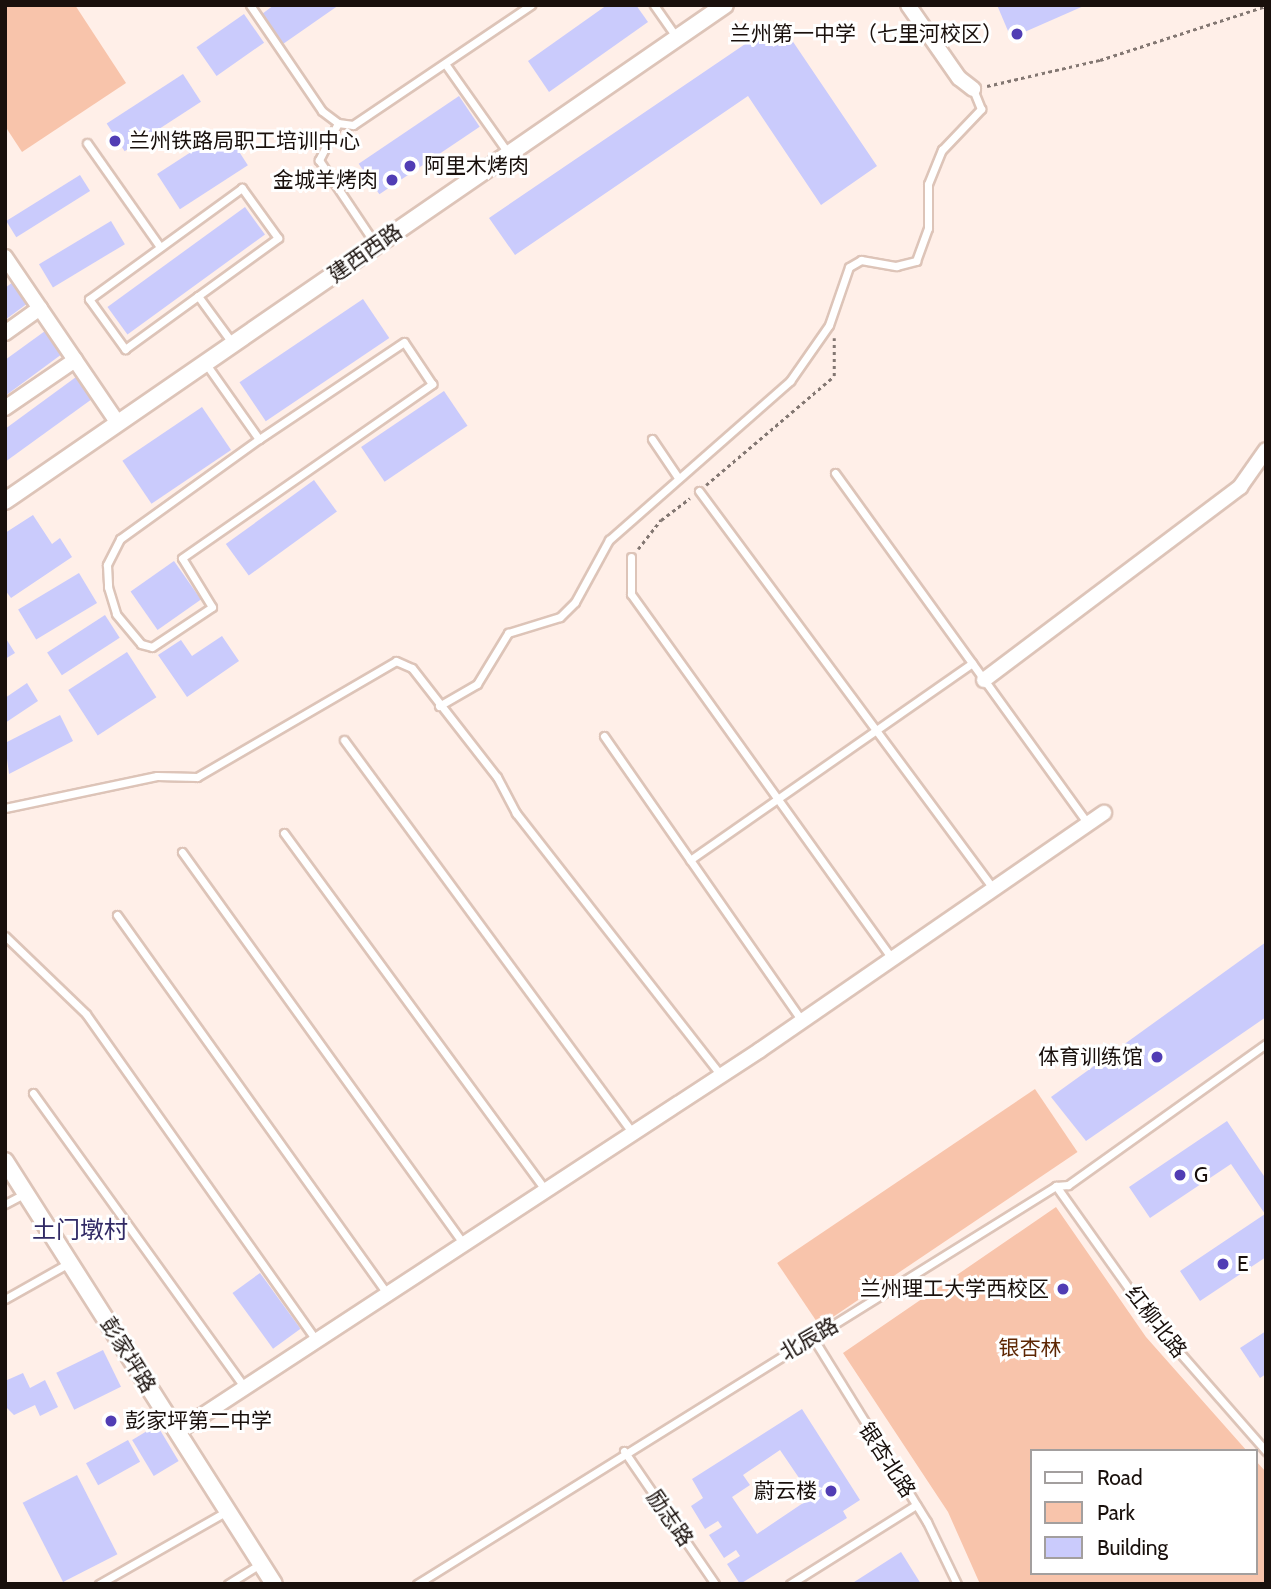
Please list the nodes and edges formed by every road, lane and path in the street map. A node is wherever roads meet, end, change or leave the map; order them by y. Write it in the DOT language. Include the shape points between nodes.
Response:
graph roads {
  1 [pos="250,5"];
  2 [pos="531,5"];
  3 [pos="654,5"];
  4 [pos="725,5"];
  5 [pos="908,5"];
  6 [pos="1266,6"];
  7 [pos="677,38"];
  8 [pos="446,65"];
  9 [pos="973,89"];
  10 [pos="338,123"];
  11 [pos="87,143"];
  12 [pos="509,154"];
  13 [pos="376,246"];
  14 [pos="160,247"];
  15 [pos="6,258"];
  16 [pos="198,296"];
  17 [pos="40,308"];
  18 [pos="829,325"];
  19 [pos="5,332"];
  20 [pos="233,344"];
  21 [pos="75,360"];
  22 [pos="205,363"];
  23 [pos="5,408"];
  24 [pos="118,423"];
  25 [pos="259,439"];
  26 [pos="652,439"];
  27 [pos="1266,450"];
  28 [pos="835,473"];
  29 [pos="677,476"];
  30 [pos="699,491"];
  31 [pos="5,501"];
  32 [pos="631,557"];
  33 [pos="972,663"];
  34 [pos="984,680"];
  35 [pos="439,706"];
  36 [pos="876,730"];
  37 [pos="604,736"];
  38 [pos="344,740"];
  39 [pos="778,799"];
  40 [pos="5,808"];
  41 [pos="1104,813"];
  42 [pos="1088,824"];
  43 [pos="284,833"];
  44 [pos="183,852"];
  45 [pos="690,860"];
  46 [pos="994,889"];
  47 [pos="117,915"];
  48 [pos="5,936"];
  49 [pos="892,958"];
  50 [pos="802,1021"];
  51 [pos="1266,1044"];
  52 [pos="721,1075"];
  53 [pos="33,1093"];
  54 [pos="633,1133"];
  55 [pos="5,1161"];
  56 [pos="1056,1186"];
  57 [pos="545,1191"];
  58 [pos="26,1193"];
  59 [pos="5,1204"];
  60 [pos="464,1244"];
  61 [pos="70,1263"];
  62 [pos="387,1295"];
  63 [pos="5,1299"];
  64 [pos="813,1338"];
  65 [pos="317,1341"];
  66 [pos="246,1390"];
  67 [pos="177,1432"];
  68 [pos="624,1451"];
  69 [pos="1266,1451"];
  70 [pos="916,1505"];
  71 [pos="227,1511"];
  72 [pos="261,1563"];
  73 [pos="99,1584"];
  74 [pos="228,1584"];
  75 [pos="274,1584"];
  76 [pos="417,1584"];
  77 [pos="715,1584"];
  78 [pos="790,1584"];
  79 [pos="957,1584"];
  1 -- 10 [label="lane" via="322,111"];
  2 -- 8 [label="lane"];
  3 -- 7 [label="lane"];
  4 -- 7 [label="street, 建西西路"];
  5 -- 9 [label="street" via="959,78"];
  6 -- 9 [label="path" via="1100,60"];
  7 -- 12 [label="street, 建西西路"];
  8 -- 10 [label="lane" via="362,123"];
  8 -- 12 [label="lane"];
  9 -- 18 [label="lane" via="981,109 942,150 928,184 929,228 916,261 896,267 861,260 849,267"];
  10 -- 13 [label="lane" via="319,160"];
  11 -- 14 [label="lane"];
  12 -- 13 [label="street, 建西西路"];
  13 -- 20 [label="street, 建西西路"];
  14 -- 16 [label="lane" via="89,299 125,349"];
  14 -- 16 [label="lane" via="242,188 278,238"];
  15 -- 17 [label="street"];
  16 -- 20 [label="lane"];
  17 -- 19 [label="street"];
  17 -- 21 [label="street"];
  18 -- 29 [label="lane" via="790,381"];
  18 -- 30 [label="path" via="838,348 834,376"];
  20 -- 22 [label="street, 建西西路"];
  21 -- 23 [label="street"];
  21 -- 24 [label="street"];
  22 -- 24 [label="street, 建西西路"];
  22 -- 25 [label="lane"];
  24 -- 31 [label="street, 建西西路"];
  25 -- 25 [label="lane" via="120,539 107,565 108,587 116,614 141,644 152,647 212,607 182,558 432,384 404,342"];
  26 -- 29 [label="lane"];
  27 -- 34 [label="street" via="1240,487"];
  28 -- 33 [label="lane"];
  29 -- 35 [label="lane" via="609,540 575,602 560,617 508,633 477,684"];
  30 -- 32 [label="path" via="662,520"];
  30 -- 36 [label="lane"];
  32 -- 39 [label="lane" via="631,594"];
  33 -- 34 [label="lane"];
  33 -- 36 [label="lane"];
  34 -- 42 [label="lane"];
  35 -- 40 [label="lane" via="412,668 396,661 197,777 156,776"];
  35 -- 52 [label="lane"];
  36 -- 39 [label="lane"];
  36 -- 46 [label="lane"];
  37 -- 45 [label="lane"];
  38 -- 54 [label="lane"];
  39 -- 45 [label="lane"];
  39 -- 49 [label="lane"];
  41 -- 42 [label="street"];
  42 -- 46 [label="street"];
  43 -- 57 [label="lane"];
  44 -- 60 [label="lane"];
  45 -- 50 [label="lane"];
  46 -- 49 [label="street"];
  47 -- 62 [label="lane"];
  48 -- 65 [label="lane" via="86,1014"];
  49 -- 50 [label="street"];
  50 -- 52 [label="street"];
  51 -- 56 [label="lane, 北辰路" via="1068,1185"];
  52 -- 54 [label="street"];
  53 -- 66 [label="lane"];
  54 -- 57 [label="street"];
  55 -- 58 [label="street, 彭家坪路"];
  56 -- 64 [label="lane, 北辰路"];
  56 -- 69 [label="lane, 红柳北路" via="1152,1321"];
  57 -- 60 [label="street"];
  58 -- 59 [label="lane"];
  58 -- 61 [label="street, 彭家坪路"];
  60 -- 62 [label="street"];
  61 -- 63 [label="lane"];
  61 -- 67 [label="street, 彭家坪路"];
  62 -- 65 [label="street"];
  64 -- 68 [label="lane, 北辰路"];
  64 -- 70 [label="lane, 银杏北路"];
  65 -- 66 [label="street"];
  66 -- 67 [label="street"];
  67 -- 71 [label="street, 彭家坪路"];
  68 -- 76 [label="lane, 北辰路"];
  68 -- 77 [label="lane, 励志路"];
  70 -- 78 [label="lane"];
  70 -- 79 [label="lane, 银杏北路"];
  71 -- 72 [label="street, 彭家坪路"];
  71 -- 73 [label="lane"];
  72 -- 74 [label="lane"];
  72 -- 75 [label="street, 彭家坪路"];
}
